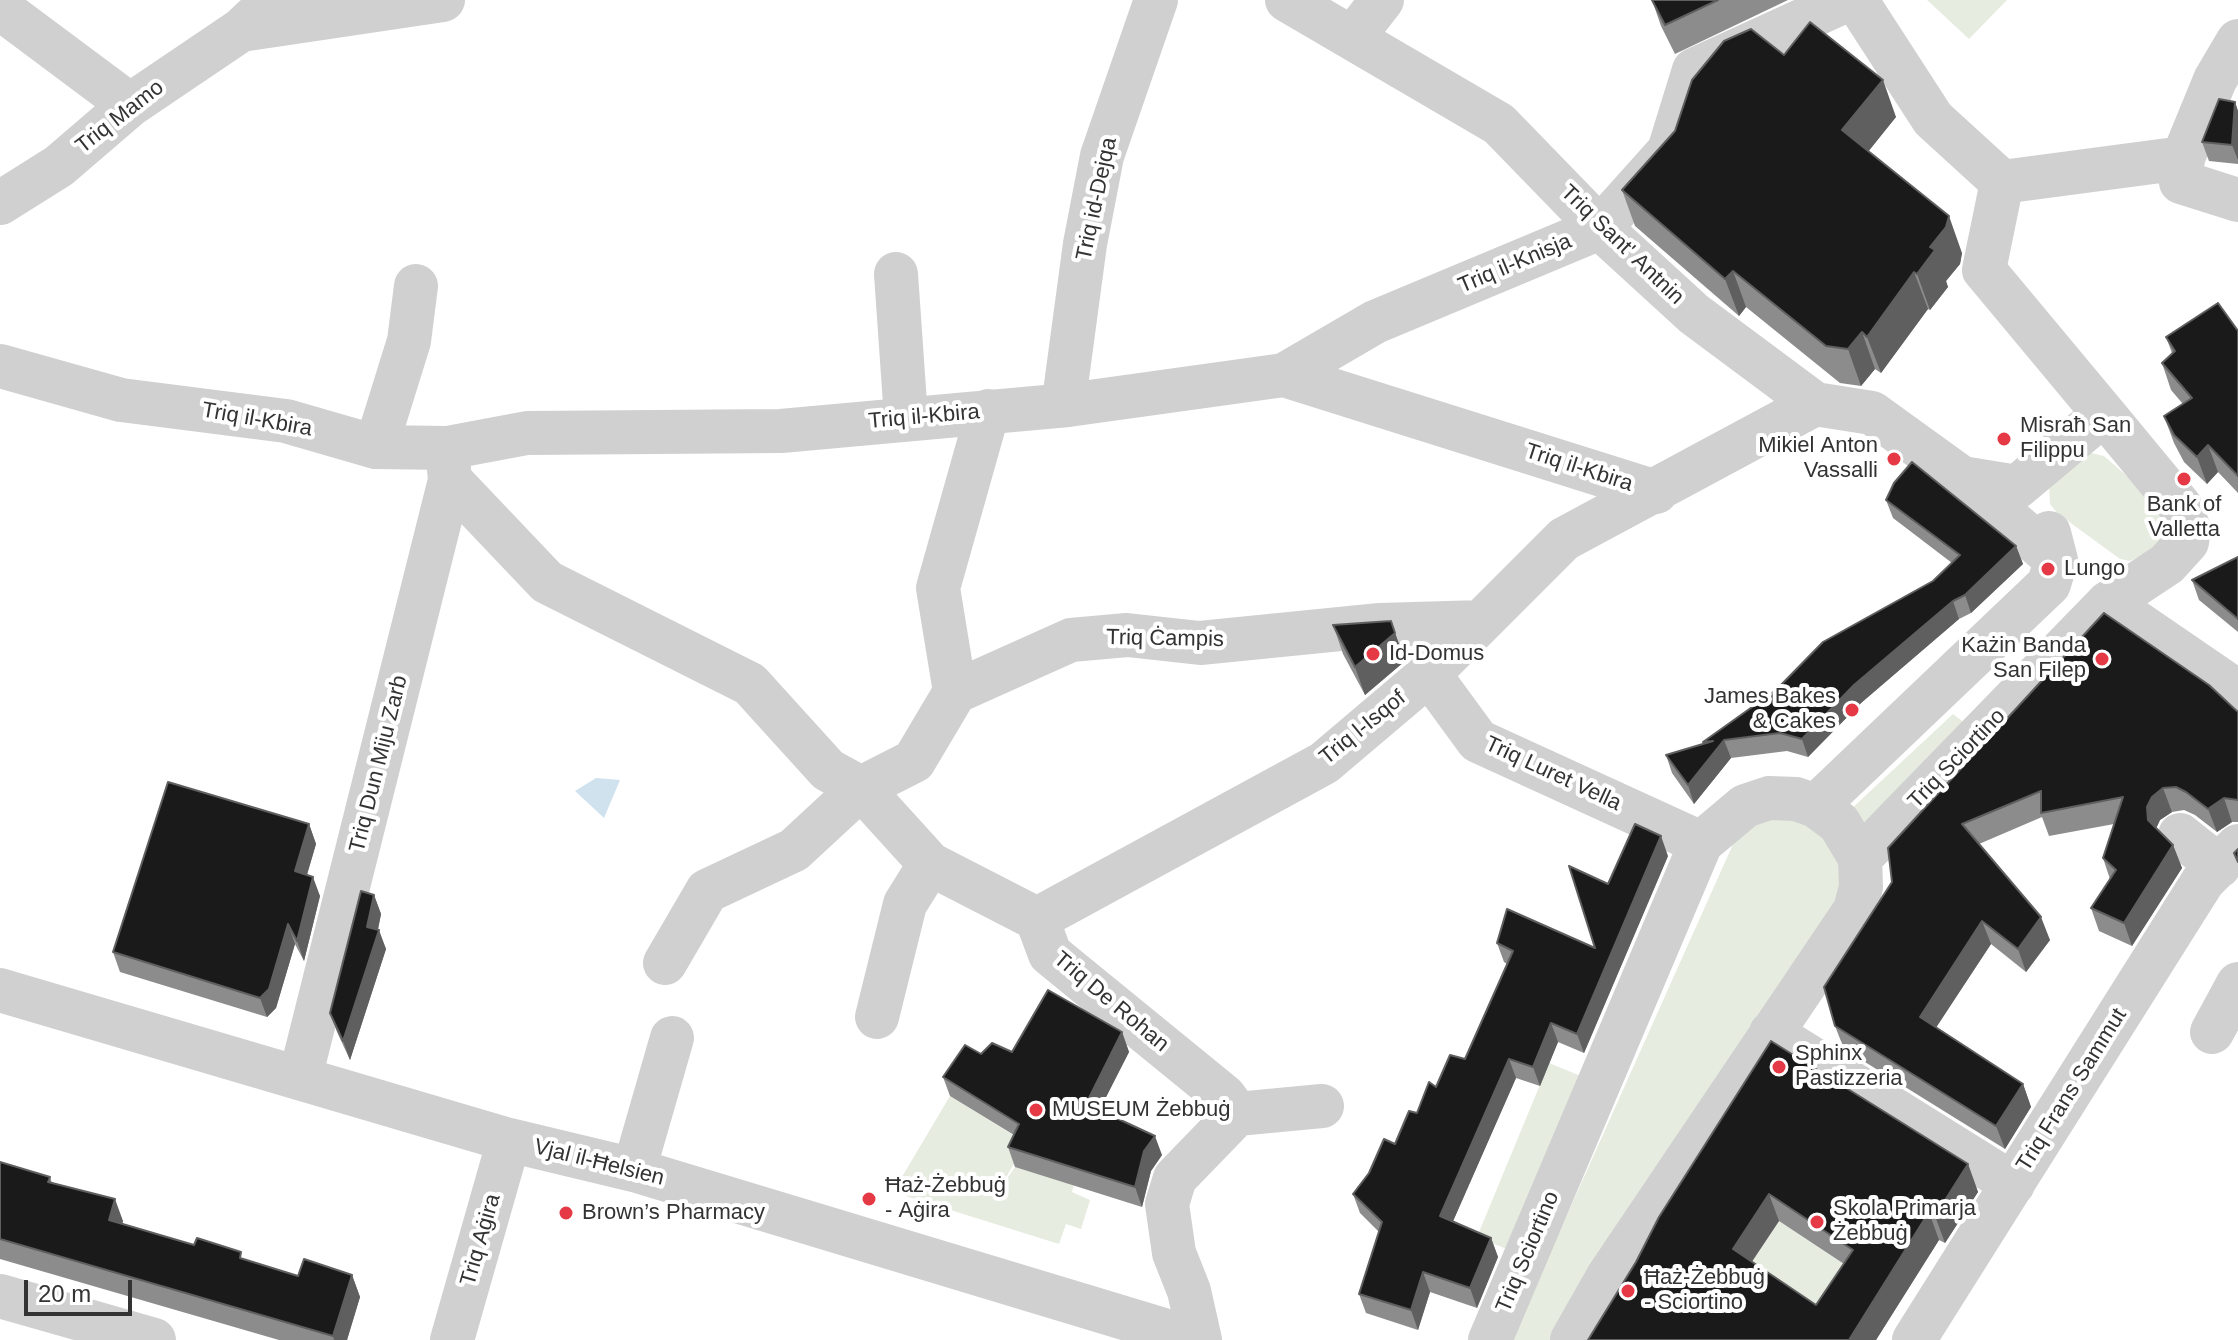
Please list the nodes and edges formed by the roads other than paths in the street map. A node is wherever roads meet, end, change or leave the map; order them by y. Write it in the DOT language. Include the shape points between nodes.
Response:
graph roads {
  1 [pos="273,0"];
  2 [pos="443,0"];
  3 [pos="1156,0"];
  4 [pos="1287,0"];
  5 [pos="1382,0"];
  6 [pos="1847,0"];
  7 [pos="1856,0"];
  8 [pos="5,5"];
  9 [pos="241,30"];
  10 [pos="1354,36"];
  11 [pos="2238,41"];
  12 [pos="130,105"];
  13 [pos="2183,158"];
  14 [pos="2002,182"];
  15 [pos="2238,200"];
  16 [pos="0,203"];
  17 [pos="1600,228"];
  18 [pos="896,274"];
  19 [pos="416,286"];
  20 [pos="0,366"];
  21 [pos="1284,375"];
  22 [pos="1815,404"];
  23 [pos="1068,405"];
  24 [pos="988,411"];
  25 [pos="2104,414"];
  26 [pos="906,418"];
  27 [pos="376,447"];
  28 [pos="448,464"];
  29 [pos="2034,475"];
  30 [pos="1962,478"];
  31 [pos="1656,492"];
  32 [pos="2056,560"];
  33 [pos="2167,564"];
  34 [pos="2108,603"];
  35 [pos="1481,622"];
  36 [pos="2179,649"];
  37 [pos="1429,674"];
  38 [pos="955,692"];
  39 [pos="2238,692"];
  40 [pos="861,788"];
  41 [pos="1816,806"];
  42 [pos="2180,835"];
  43 [pos="1701,843"];
  44 [pos="2228,856"];
  45 [pos="1860,858"];
  46 [pos="930,864"];
  47 [pos="1037,919"];
  48 [pos="665,963"];
  49 [pos="2238,984"];
  50 [pos="0,990"];
  51 [pos="877,1017"];
  52 [pos="2212,1032"];
  53 [pos="1771,1033"];
  54 [pos="672,1038"];
  55 [pos="300,1078"];
  56 [pos="1322,1106"];
  57 [pos="1237,1114"];
  58 [pos="509,1140"];
  59 [pos="634,1170"];
  60 [pos="2013,1184"];
  61 [pos="0,1296"];
  62 [pos="154,1340"];
  63 [pos="452,1340"];
  64 [pos="1198,1340"];
  65 [pos="1490,1340"];
  66 [pos="1572,1340"];
  67 [pos="1914,1340"];
  1 -- 9 [label="street, Triq Mamo"];
  2 -- 9 [label="street, Triq Mamo"];
  3 -- 23 [label="street, Triq id-Dejqa" via="1102,156 1085,244 1066,385"];
  4 -- 10 [label="street, Triq Sant' Antnin"];
  5 -- 10 [label="street"];
  6 -- 17 [label="street, Triq il-Knisja" via="1694,70 1669,151"];
  7 -- 14 [label="street" via="1933,119"];
  8 -- 12 [label="street"];
  9 -- 12 [label="street, Triq Mamo"];
  10 -- 17 [label="street, Triq Sant' Antnin" via="1499,124"];
  11 -- 13 [label="street" via="2215,80"];
  12 -- 16 [label="street, Triq Mamo" via="59,166"];
  13 -- 14 [label="street"];
  13 -- 15 [label="street" via="2181,182"];
  14 -- 25 [label="street" via="1984,270"];
  17 -- 21 [label="street, Triq il-Knisja" via="1375,322"];
  17 -- 22 [label="street, Triq Sant' Antnin" via="1694,314"];
  18 -- 26 [label="street"];
  19 -- 27 [label="street" via="409,341"];
  20 -- 27 [label="street, Triq il-Kbira" via="121,400 286,421"];
  21 -- 23 [label="street, Triq il-Kbira"];
  21 -- 31 [label="street, Triq il-Kbira"];
  22 -- 30 [label="street, Triq Sant' Antnin" via="1872,413"];
  22 -- 31 [label="street, Triq il-Kbira"];
  23 -- 24 [label="street, Triq il-Kbira"];
  24 -- 26 [label="street, Triq il-Kbira"];
  24 -- 38 [label="street" via="938,588"];
  25 -- 29 [label="street"];
  25 -- 33 [label="street, Triq Sciortino" via="2186,517 2187,542"];
  26 -- 28 [label="street, Triq il-Kbira" via="781,431 527,433"];
  27 -- 28 [label="street, Triq il-Kbira"];
  28 -- 40 [label="street" via="547,582 750,684 828,770"];
  28 -- 55 [label="street, Triq Dun Miju Zarb"];
  29 -- 30 [label="street, Triq Sant' Antnin" via="2017,487"];
  29 -- 32 [label="street"];
  30 -- 32 [label="street, Triq Sant' Antnin"];
  31 -- 35 [label="street, Triq l-Isqof" via="1564,539"];
  32 -- 41 [label="street" via="2049,584"];
  33 -- 34 [label="street, Triq Sciortino"];
  33 -- 36 [label="street" via="2166,613"];
  34 -- 36 [label="street"];
  34 -- 45 [label="street, Triq Sciortino"];
  35 -- 37 [label="street, Triq l-Isqof"];
  35 -- 38 [label="street, Triq Ċampis" via="1380,625 1200,643 1127,635 1071,640"];
  36 -- 39 [label="street"];
  37 -- 43 [label="street, Triq Luret Vella" via="1478,741"];
  37 -- 47 [label="street, Triq l-Isqof" via="1324,763"];
  38 -- 40 [label="street" via="914,761"];
  40 -- 46 [label="street"];
  40 -- 48 [label="street" via="794,850 707,891"];
  41 -- 43 [label="street, Triq Sciortino" via="1769,798 1745,806"];
  41 -- 45 [label="street" via="1839,823"];
  42 -- 44 [label="street"];
  43 -- 65 [label="street, Triq Sciortino"];
  44 -- 60 [label="street, Triq Frans Sammut" via="2203,881"];
  45 -- 53 [label="street" via="1855,910"];
  46 -- 47 [label="street"];
  46 -- 51 [label="street" via="905,904"];
  47 -- 57 [label="street, Triq De Rohan" via="1050,954 1224,1096"];
  49 -- 52 [label="street"];
  50 -- 55 [label="street, Vjal il-Ħelsien"];
  53 -- 60 [label="street"];
  53 -- 66 [label="street" via="1609,1275"];
  54 -- 59 [label="street"];
  55 -- 58 [label="street, Vjal il-Ħelsien"];
  56 -- 57 [label="street"];
  57 -- 64 [label="street" via="1175,1178 1167,1204 1174,1253 1189,1291"];
  58 -- 59 [label="street, Vjal il-Ħelsien"];
  58 -- 63 [label="street, Triq Aġira"];
  59 -- 64 [label="street, Vjal il-Ħelsien"];
  60 -- 67 [label="street, Triq Frans Sammut"];
  61 -- 62 [label="street"];
}
